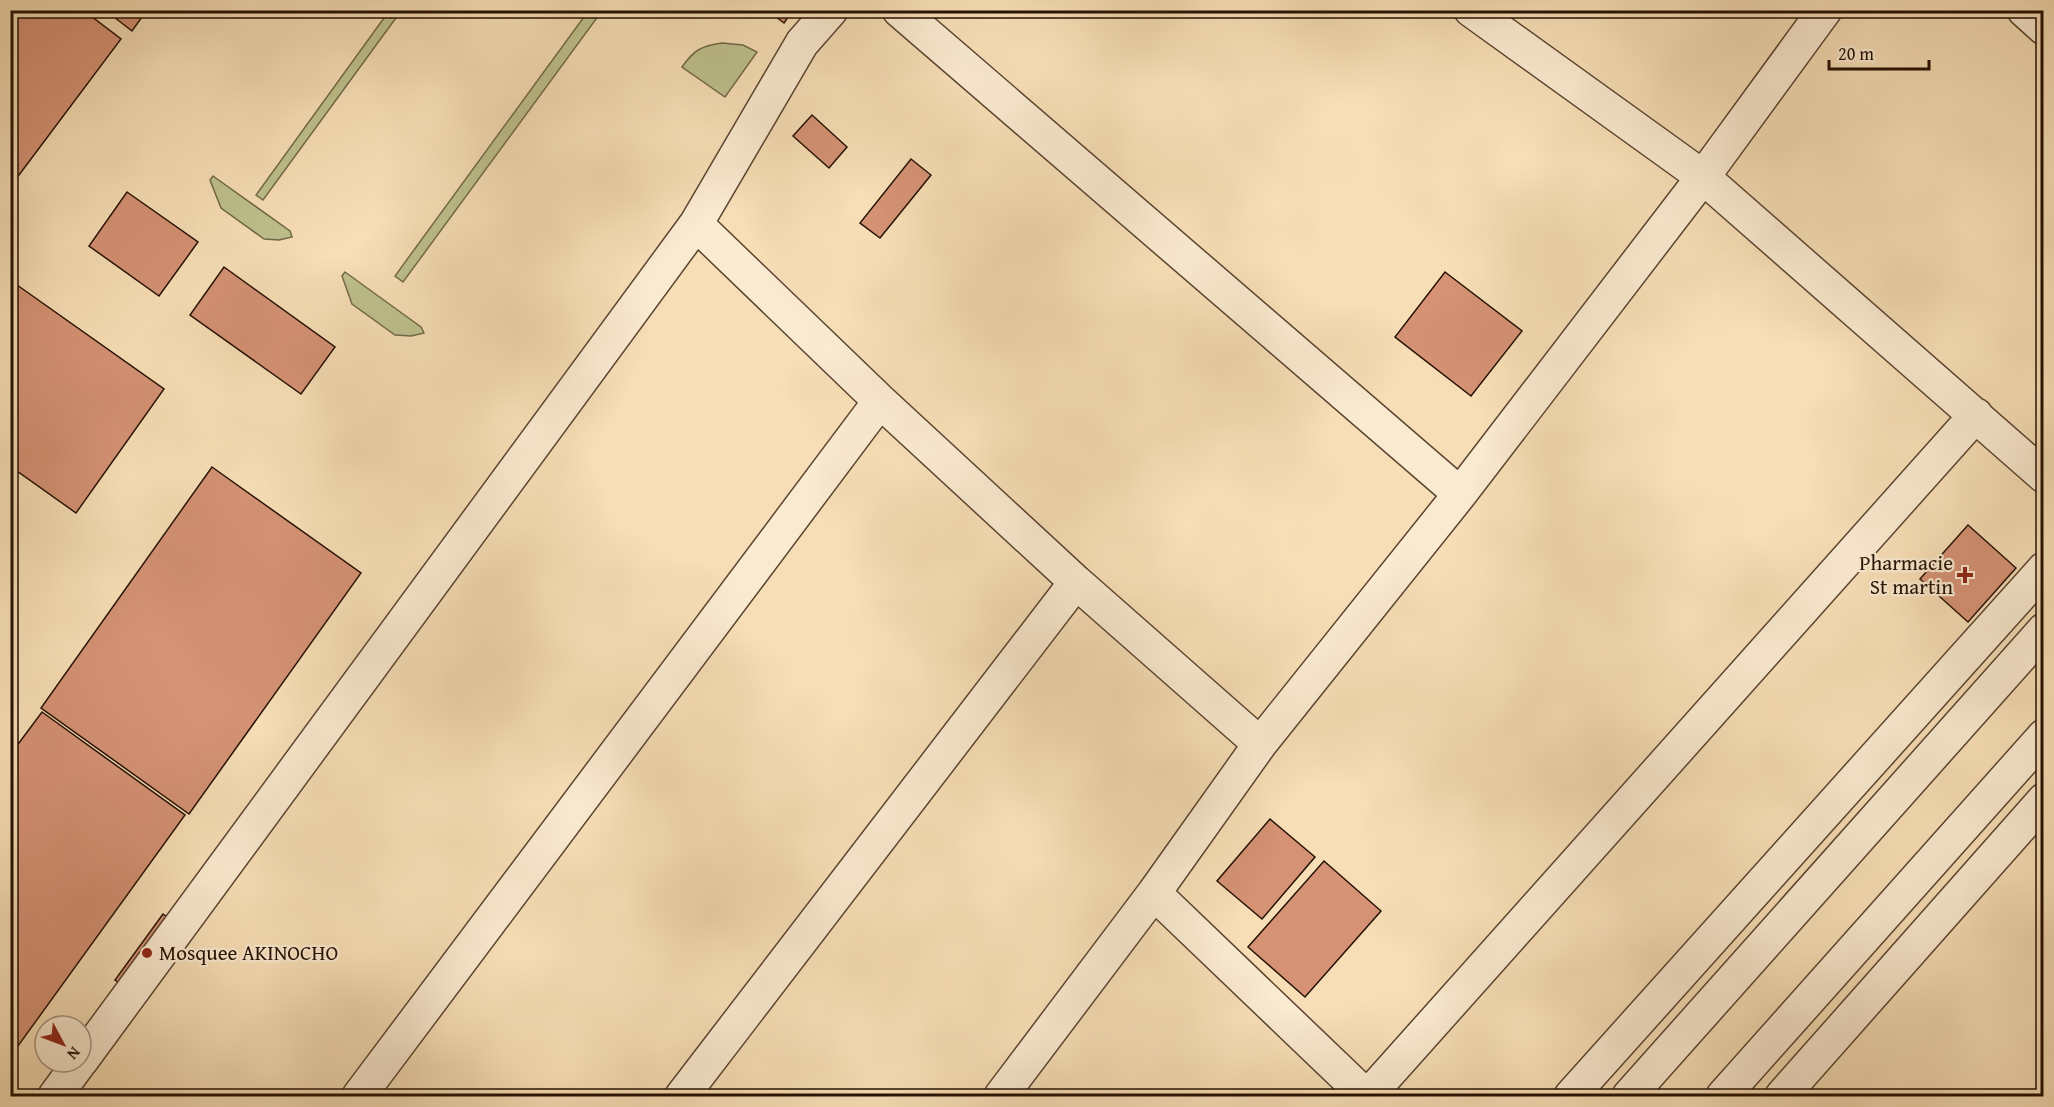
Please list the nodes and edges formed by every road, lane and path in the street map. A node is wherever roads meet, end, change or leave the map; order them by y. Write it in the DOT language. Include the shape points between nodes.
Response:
graph roads {
  1 [pos="831,10"];
  2 [pos="898,10"];
  3 [pos="1471,10"];
  4 [pos="1825,10"];
  5 [pos="2024,10"];
  6 [pos="2043,28"];
  7 [pos="1702,177"];
  8 [pos="696,224"];
  9 [pos="880,401"];
  10 [pos="1976,415"];
  11 [pos="2043,476"];
  12 [pos="1460,494"];
  13 [pos="2043,569"];
  14 [pos="1076,582"];
  15 [pos="2043,630"];
  16 [pos="2043,736"];
  17 [pos="1260,744"];
  18 [pos="2043,800"];
  19 [pos="1154,893"];
  20 [pos="93,1043"];
  21 [pos="71,1074"];
  22 [pos="55,1096"];
  23 [pos="359,1096"];
  24 [pos="682,1096"];
  25 [pos="1001,1096"];
  26 [pos="1367,1096"];
  27 [pos="1571,1096"];
  28 [pos="1629,1096"];
  29 [pos="1723,1096"];
  30 [pos="1782,1096"];
  1 -- 8 [label="street" via="802,43"];
  2 -- 12 [label="street"];
  3 -- 7 [label="street"];
  4 -- 7 [label="street"];
  5 -- 6 [label="street"];
  7 -- 10 [label="street"];
  7 -- 12 [label="street"];
  8 -- 9 [label="street"];
  8 -- 20 [label="street"];
  9 -- 14 [label="street"];
  9 -- 23 [label="street"];
  10 -- 11 [label="street"];
  10 -- 26 [label="street"];
  12 -- 17 [label="street"];
  13 -- 27 [label="street"];
  14 -- 17 [label="street"];
  14 -- 24 [label="street"];
  15 -- 28 [label="street"];
  16 -- 29 [label="street"];
  17 -- 19 [label="street"];
  18 -- 30 [label="street"];
  19 -- 25 [label="street"];
  19 -- 26 [label="street"];
  21 -- 22 [label="street"];
}
